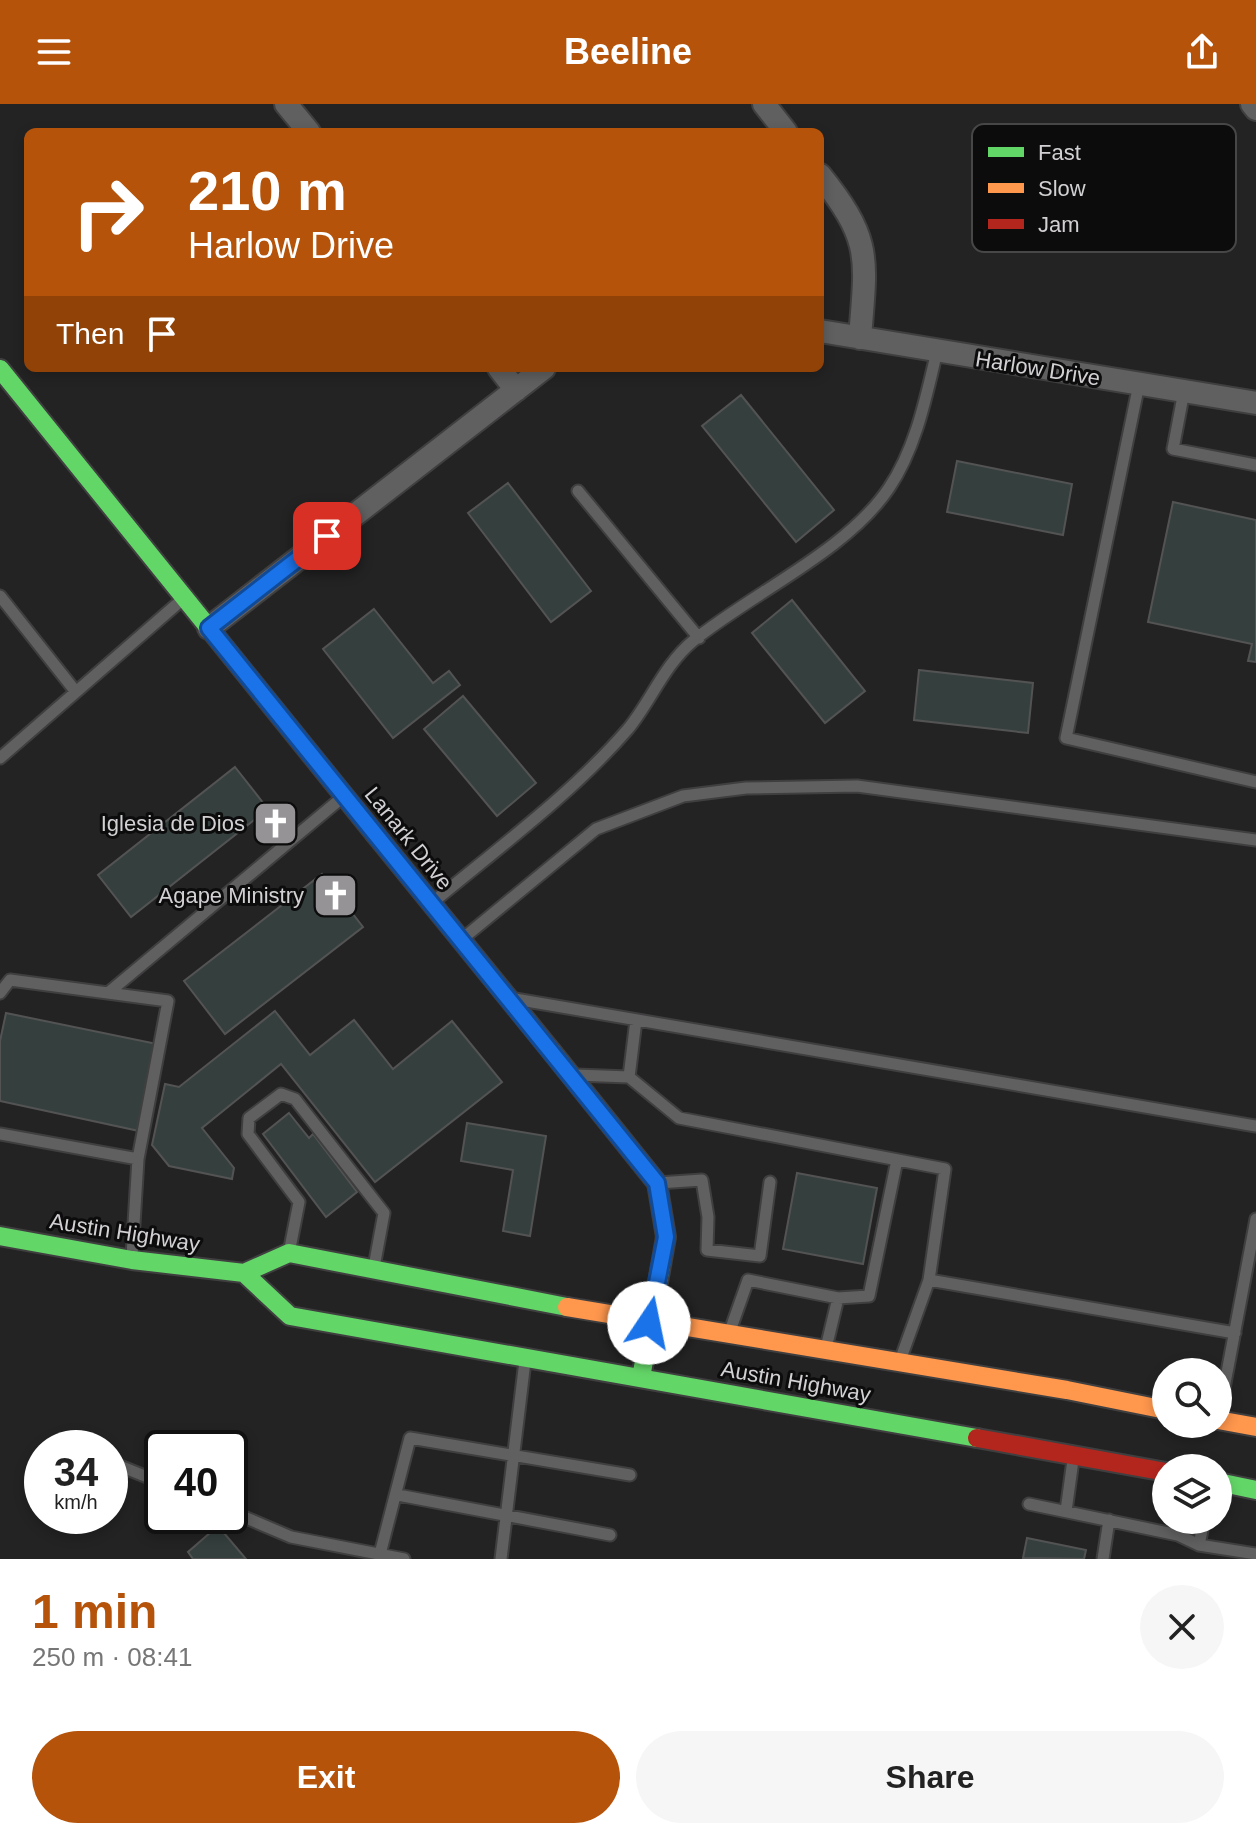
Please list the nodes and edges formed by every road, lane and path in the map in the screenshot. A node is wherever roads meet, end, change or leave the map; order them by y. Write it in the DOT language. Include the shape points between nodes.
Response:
graph roads {
  1 [pos="286,104"];
  2 [pos="764,104"];
  3 [pos="1252,104"];
  4 [pos="1256,109"];
  5 [pos="306,128"];
  6 [pos="783,128"];
  7 [pos="824,180"];
  8 [pos="824,332"];
  9 [pos="860,338"];
  10 [pos="937,351"];
  11 [pos="1,372"];
  12 [pos="502,372"];
  13 [pos="539,372"];
  14 [pos="1139,384"];
  15 [pos="516,390"];
  16 [pos="1184,391"];
  17 [pos="1256,403"];
  18 [pos="1256,465"];
  19 [pos="578,491"];
  20 [pos="0,596"];
  21 [pos="184,597"];
  22 [pos="209,628"];
  23 [pos="699,638"];
  24 [pos="76,692"];
  25 [pos="0,758"];
  26 [pos="1256,782"];
  27 [pos="345,796"];
  28 [pos="1256,840"];
  29 [pos="432,903"];
  30 [pos="461,940"];
  31 [pos="0,993"];
  32 [pos="108,993"];
  33 [pos="508,998"];
  34 [pos="636,1020"];
  35 [pos="570,1075"];
  36 [pos="629,1077"];
  37 [pos="1256,1126"];
  38 [pos="0,1134"];
  39 [pos="138,1159"];
  40 [pos="897,1160"];
  41 [pos="770,1182"];
  42 [pos="657,1183"];
  43 [pos="1256,1219"];
  44 [pos="0,1236"];
  45 [pos="289,1253"];
  46 [pos="132,1260"];
  47 [pos="374,1268"];
  48 [pos="244,1273"];
  49 [pos="929,1280"];
  50 [pos="838,1298"];
  51 [pos="649,1323"];
  52 [pos="729,1333"];
  53 [pos="1235,1333"];
  54 [pos="825,1351"];
  55 [pos="526,1357"];
  56 [pos="1230,1358"];
  57 [pos="899,1362"];
  58 [pos="641,1378"];
  59 [pos="1152,1407"];
  60 [pos="1232,1423"];
  61 [pos="1256,1427"];
  62 [pos="514,1455"];
  63 [pos="1074,1455"];
  64 [pos="1152,1469"];
  65 [pos="630,1475"];
  66 [pos="1232,1485"];
  67 [pos="1256,1490"];
  68 [pos="398,1495"];
  69 [pos="1029,1504"];
  70 [pos="1066,1511"];
  71 [pos="506,1517"];
  72 [pos="248,1519"];
  73 [pos="1109,1520"];
  74 [pos="1201,1534"];
  75 [pos="610,1535"];
  76 [pos="1199,1545"];
  77 [pos="1217,1553"];
  78 [pos="380,1554"];
  79 [pos="1256,1554"];
  80 [pos="404,1559"];
  81 [pos="501,1559"];
  82 [pos="1103,1559"];
  1 -- 5 [label="street"];
  2 -- 6 [label="street"];
  3 -- 4 [label="street"];
  7 -- 9 [label="street" via="845,206 863,244"];
  8 -- 9 [label="street, Harlow Drive"];
  9 -- 10 [label="street, Harlow Drive"];
  10 -- 14 [label="street, Harlow Drive"];
  10 -- 23 [label="lane" via="919,423 890,487 858,525"];
  11 -- 21 [label="main road, Lanark Drive"];
  12 -- 15 [label="street"];
  13 -- 15 [label="street"];
  14 -- 16 [label="street, Harlow Drive"];
  14 -- 26 [label="lane" via="1066,738"];
  15 -- 22 [label="street"];
  16 -- 17 [label="street, Harlow Drive"];
  16 -- 18 [label="lane" via="1173,449"];
  19 -- 23 [label="lane"];
  20 -- 24 [label="lane"];
  21 -- 22 [label="main road, Lanark Drive"];
  21 -- 24 [label="lane"];
  22 -- 27 [label="main road, Lanark Drive"];
  23 -- 29 [label="lane" via="653,688 613,744"];
  24 -- 25 [label="lane"];
  27 -- 29 [label="main road, Lanark Drive"];
  27 -- 32 [label="lane"];
  28 -- 30 [label="lane" via="857,786 746,788 683,796 596,829"];
  29 -- 30 [label="main road, Lanark Drive"];
  30 -- 33 [label="main road, Lanark Drive"];
  31 -- 32 [label="lane" via="10,980"];
  32 -- 39 [label="lane" via="168,1001"];
  33 -- 34 [label="lane"];
  33 -- 35 [label="main road, Lanark Drive"];
  34 -- 36 [label="lane"];
  34 -- 37 [label="lane"];
  35 -- 36 [label="lane"];
  35 -- 42 [label="main road, Lanark Drive"];
  36 -- 40 [label="lane" via="679,1118"];
  38 -- 39 [label="lane"];
  39 -- 46 [label="lane"];
  40 -- 49 [label="lane" via="945,1169"];
  40 -- 50 [label="lane" via="869,1296"];
  41 -- 42 [label="lane" via="760,1256 707,1250 702,1180"];
  42 -- 51 [label="main road, Lanark Drive" via="666,1237"];
  43 -- 53 [label="lane"];
  44 -- 46 [label="main road, Austin Highway"];
  45 -- 47 [label="main road, Austin Highway"];
  45 -- 47 [label="lane" via="299,1202 248,1134 249,1118 281,1094 295,1099 384,1213"];
  45 -- 48 [label="main road"];
  46 -- 48 [label="main road, Austin Highway"];
  47 -- 51 [label="main road, Austin Highway"];
  48 -- 55 [label="main road, Austin Highway" via="290,1316"];
  49 -- 53 [label="lane"];
  49 -- 57 [label="lane"];
  50 -- 52 [label="lane" via="748,1280"];
  50 -- 54 [label="lane"];
  51 -- 52 [label="main road, Austin Highway"];
  51 -- 58 [label="main road, Lanark Drive"];
  52 -- 54 [label="main road, Austin Highway"];
  53 -- 56 [label="lane"];
  54 -- 57 [label="main road, Austin Highway"];
  55 -- 58 [label="main road, Austin Highway"];
  55 -- 62 [label="lane"];
  57 -- 59 [label="main road, Austin Highway"];
  58 -- 63 [label="main road, Austin Highway"];
  60 -- 61 [label="main road"];
  62 -- 65 [label="lane"];
  62 -- 68 [label="lane" via="410,1438"];
  62 -- 71 [label="lane"];
  63 -- 64 [label="main road, Austin Highway"];
  63 -- 70 [label="lane"];
  66 -- 67 [label="main road"];
  68 -- 71 [label="lane"];
  68 -- 78 [label="lane"];
  69 -- 70 [label="lane"];
  70 -- 73 [label="lane"];
  71 -- 75 [label="lane"];
  71 -- 81 [label="lane"];
  72 -- 78 [label="lane" via="291,1537"];
  73 -- 76 [label="lane" via="1178,1535"];
  73 -- 82 [label="lane"];
  74 -- 76 [label="lane"];
  76 -- 77 [label="lane"];
  77 -- 79 [label="lane"];
  78 -- 80 [label="lane"];
}
